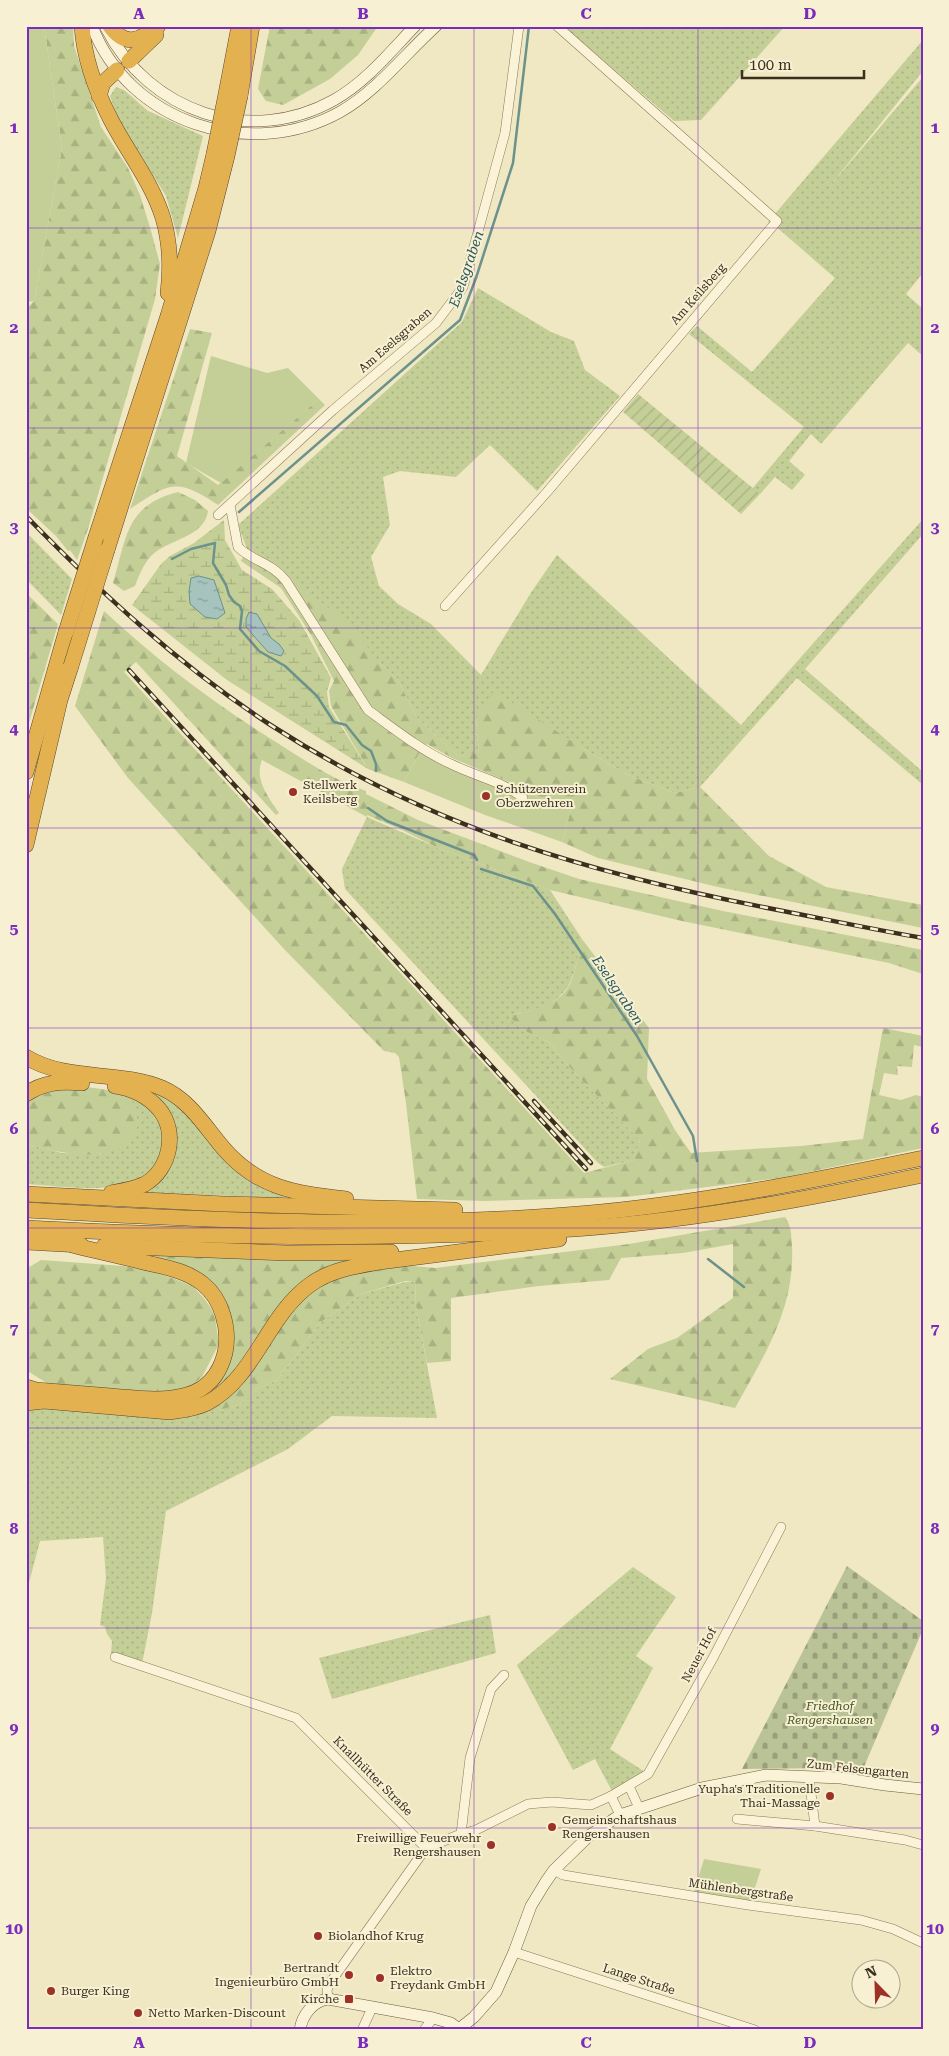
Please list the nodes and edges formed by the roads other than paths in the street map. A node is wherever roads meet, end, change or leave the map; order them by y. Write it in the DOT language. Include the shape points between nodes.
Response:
graph roads {
  1 [pos="82,26"];
  2 [pos="92,26"];
  3 [pos="105,26"];
  4 [pos="110,26"];
  5 [pos="158,26"];
  6 [pos="163,26"];
  7 [pos="239,26"];
  8 [pos="252,26"];
  9 [pos="416,26"];
  10 [pos="436,26"];
  11 [pos="519,26"];
  12 [pos="557,26"];
  13 [pos="123,66"];
  14 [pos="233,95"];
  15 [pos="99,96"];
  16 [pos="220,155"];
  17 [pos="161,336"];
  18 [pos="230,505"];
  19 [pos="218,515"];
  20 [pos="445,606"];
  21 [pos="65,662"];
  22 [pos="26,772"];
  23 [pos="523,798"];
  24 [pos="26,845"];
  25 [pos="26,1058"];
  26 [pos="26,1094"];
  27 [pos="923,1158"];
  28 [pos="923,1174"];
  29 [pos="26,1194"];
  30 [pos="76,1196"];
  31 [pos="414,1209"];
  32 [pos="26,1210"];
  33 [pos="683,1210"];
  34 [pos="26,1228"];
  35 [pos="26,1242"];
  36 [pos="72,1245"];
  37 [pos="460,1251"];
  38 [pos="26,1387"];
  39 [pos="26,1403"];
  40 [pos="781,1527"];
  41 [pos="115,1657"];
  42 [pos="504,1675"];
  43 [pos="809,1777"];
  44 [pos="628,1786"];
  45 [pos="923,1789"];
  46 [pos="611,1796"];
  47 [pos="640,1808"];
  48 [pos="620,1815"];
  49 [pos="737,1819"];
  50 [pos="815,1826"];
  51 [pos="461,1834"];
  52 [pos="923,1846"];
  53 [pos="426,1848"];
  54 [pos="554,1870"];
  55 [pos="923,1943"];
  56 [pos="514,1952"];
  57 [pos="328,1999"];
  58 [pos="372,2008"];
  59 [pos="433,2018"];
  60 [pos="459,2029"];
  61 [pos="300,2030"];
  62 [pos="362,2030"];
  63 [pos="424,2030"];
  64 [pos="755,2030"];
  1 -- 15 [label="highway" via="86,55"];
  2 -- 13 [label="main road" via="100,44"];
  3 -- 13 [label="main road"];
  4 -- 5 [label="highway" via="121,38 136,40"];
  6 -- 13 [label="highway"];
  7 -- 14 [label="highway"];
  8 -- 14 [label="highway"];
  9 -- 13 [label="main road" via="365,78 345,93 310,111 270,120 228,119 192,109"];
  10 -- 13 [label="main road" via="373,88 351,105 313,124 270,134 227,132 184,120 145,98"];
  11 -- 18 [label="street, Am Eselsgraben" via="505,133 463,287 436,323 333,410"];
  12 -- 20 [label="street, Am Keilsberg" via="777,221 548,492"];
  13 -- 15 [label="highway" via="103,83"];
  14 -- 16 [label="highway, bridge"];
  15 -- 17 [label="highway" via="153,194 166,230 170,271"];
  16 -- 17 [label="highway" via="206,188"];
  16 -- 21 [label="highway, bridge" via="208,231 107,550"];
  17 -- 21 [label="highway, bridge" via="96,537"];
  18 -- 19 [label="street, Am Eselsgraben"];
  18 -- 23 [label="street" via="238,547 266,563 286,580 368,710 450,764 511,788"];
  21 -- 22 [label="highway"];
  21 -- 24 [label="highway" via="60,700"];
  25 -- 31 [label="highway" via="48,1068 138,1080 164,1089 187,1105 240,1164 270,1184 320,1196"];
  26 -- 30 [label="highway" via="52,1082 122,1087 148,1099 166,1122 170,1149 165,1162 145,1184 111,1194"];
  27 -- 33 [label="highway"];
  28 -- 33 [label="highway" via="812,1198"];
  29 -- 30 [label="highway"];
  30 -- 31 [label="highway"];
  31 -- 33 [label="highway" via="500,1210 650,1202"];
  32 -- 33 [label="highway" via="385,1222"];
  33 -- 34 [label="highway" via="558,1230 443,1236 149,1234"];
  33 -- 37 [label="highway" via="611,1234"];
  35 -- 36 [label="highway"];
  36 -- 37 [label="highway" via="287,1253"];
  36 -- 38 [label="highway" via="179,1271 203,1283 216,1298 227,1332 222,1365 203,1389 171,1398 148,1399"];
  37 -- 39 [label="highway" via="351,1268 312,1283 285,1310 234,1382 207,1403 191,1409 170,1412 44,1401"];
  40 -- 44 [label="street, Neuer Hof" via="648,1774"];
  41 -- 53 [label="street, Knallhütter Straße" via="296,1718"];
  42 -- 51 [label="street" via="491,1689 470,1758"];
  43 -- 45 [label="main road, Zum Felsengarten"];
  43 -- 47 [label="main road, Zum Felsengarten" via="766,1775 702,1788"];
  43 -- 50 [label="street"];
  44 -- 46 [label="street, Neuer Hof"];
  44 -- 47 [label="street"];
  46 -- 48 [label="street"];
  46 -- 51 [label="street, Neuer Hof" via="591,1805 528,1804"];
  47 -- 48 [label="main road, Zum Felsengarten"];
  48 -- 54 [label="main road, Zum Felsengarten" via="590,1835"];
  49 -- 50 [label="street"];
  50 -- 52 [label="street" via="905,1840"];
  51 -- 53 [label="street, Neuer Hof"];
  53 -- 57 [label="street" via="330,1983"];
  54 -- 55 [label="street, Mühlenbergstraße" via="572,1877 862,1920 893,1929"];
  54 -- 56 [label="main road, Zum Felsengarten" via="531,1906"];
  56 -- 60 [label="main road, Zum Felsengarten" via="496,1992"];
  56 -- 64 [label="street, Lange Straße"];
  57 -- 58 [label="main road"];
  57 -- 61 [label="main road" via="314,2004"];
  58 -- 59 [label="main road"];
  58 -- 62 [label="street"];
  59 -- 60 [label="main road"];
  59 -- 63 [label="street"];
}
